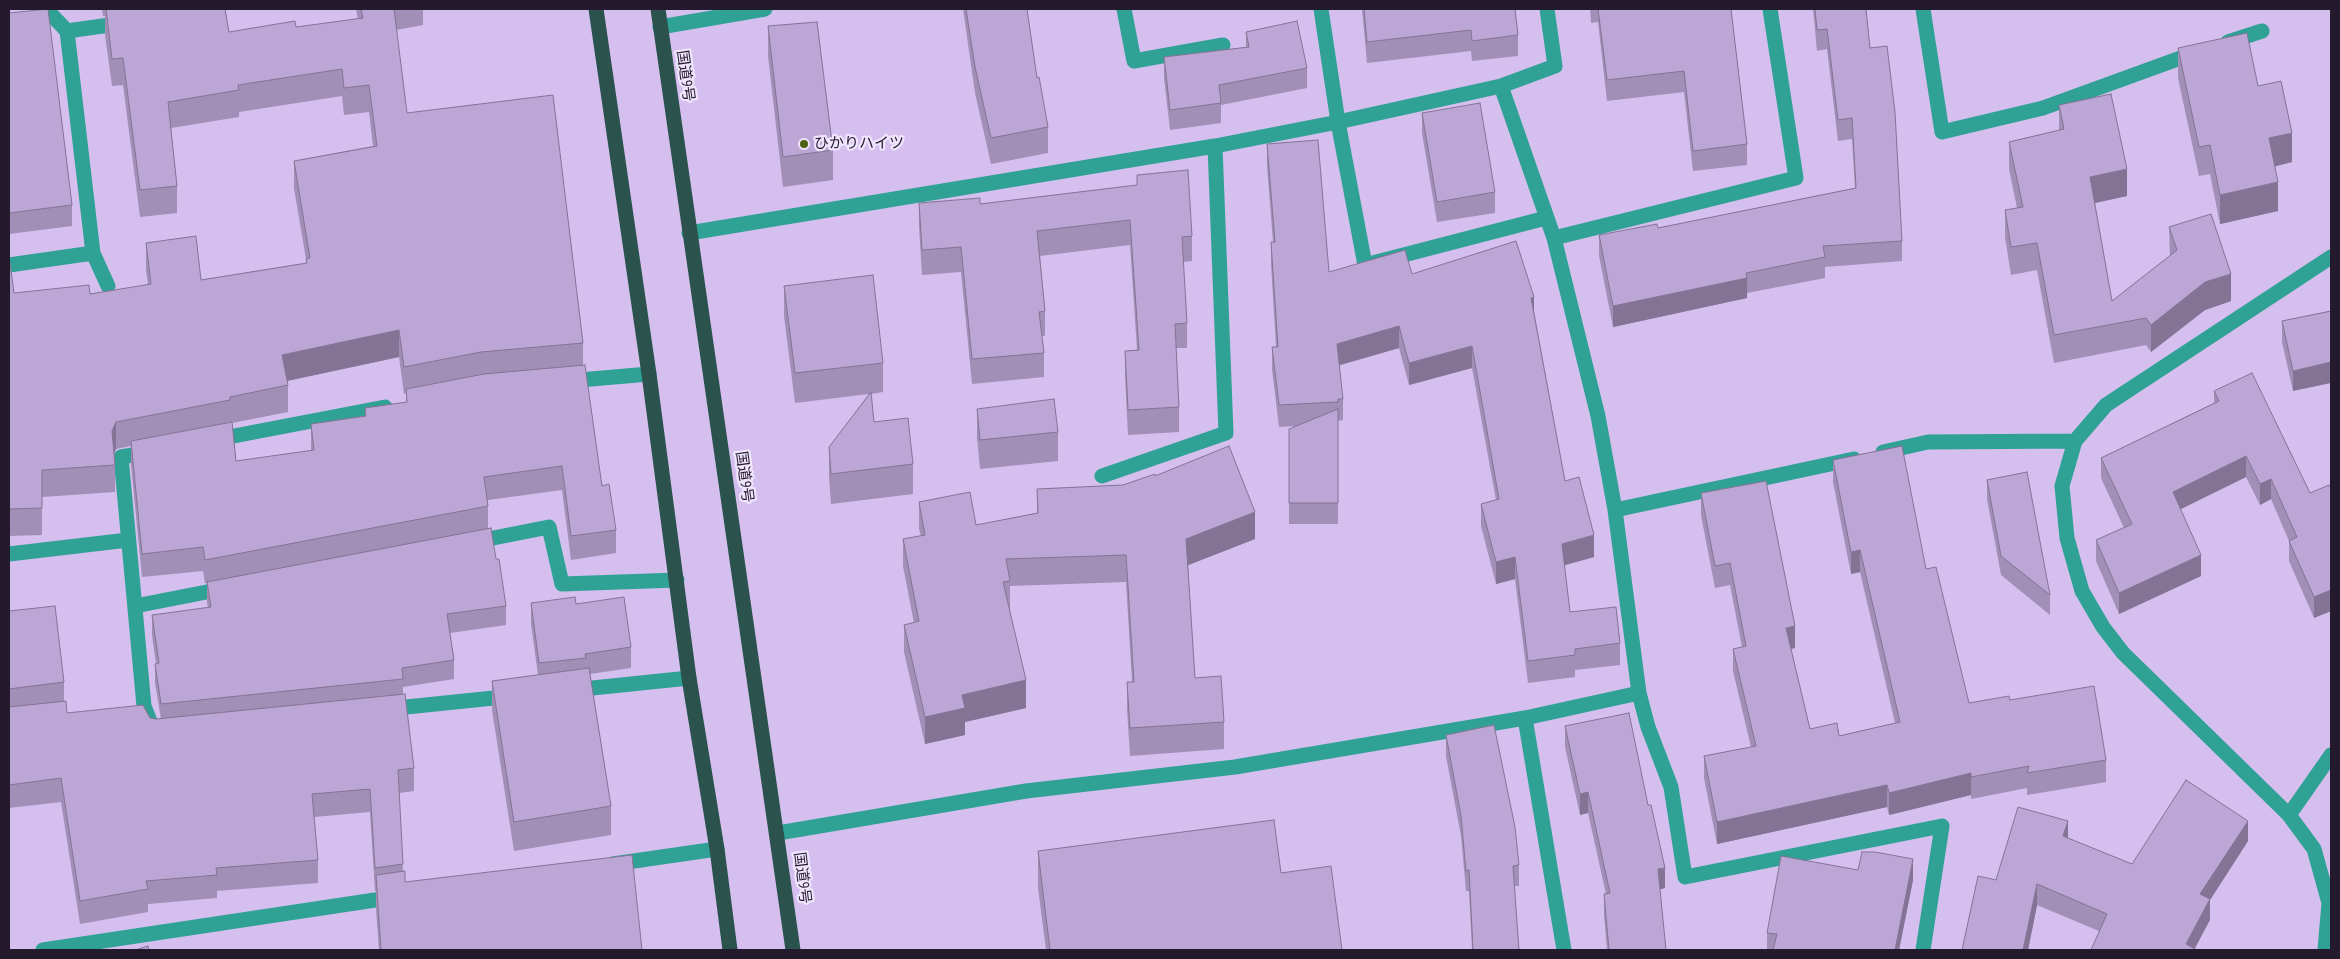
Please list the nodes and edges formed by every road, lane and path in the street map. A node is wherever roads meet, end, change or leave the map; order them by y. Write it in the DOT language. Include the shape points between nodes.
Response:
graph roads {
  1 [pos="46,9"];
  2 [pos="596,9"];
  3 [pos="658,9"];
  4 [pos="765,9"];
  5 [pos="1124,9"];
  6 [pos="1321,9"];
  7 [pos="1547,9"];
  8 [pos="1770,9"];
  9 [pos="1923,9"];
  10 [pos="143,20"];
  11 [pos="660,27"];
  12 [pos="2262,30"];
  13 [pos="67,31"];
  14 [pos="1222,45"];
  15 [pos="1501,86"];
  16 [pos="1338,122"];
  17 [pos="1215,146"];
  18 [pos="1546,218"];
  19 [pos="689,233"];
  20 [pos="1554,238"];
  21 [pos="93,253"];
  22 [pos="2331,257"];
  23 [pos="9,265"];
  24 [pos="108,286"];
  25 [pos="649,374"];
  26 [pos="551,382"];
  27 [pos="395,405"];
  28 [pos="2075,441"];
  29 [pos="199,442"];
  30 [pos="170,448"];
  31 [pos="1102,476"];
  32 [pos="1615,510"];
  33 [pos="128,540"];
  34 [pos="463,544"];
  35 [pos="9,554"];
  36 [pos="677,580"];
  37 [pos="241,586"];
  38 [pos="135,606"];
  39 [pos="689,678"];
  40 [pos="560,691"];
  41 [pos="1639,692"];
  42 [pos="531,694"];
  43 [pos="144,706"];
  44 [pos="124,708"];
  45 [pos="373,711"];
  46 [pos="1525,718"];
  47 [pos="165,732"];
  48 [pos="2331,754"];
  49 [pos="2289,815"];
  50 [pos="778,833"];
  51 [pos="717,849"];
  52 [pos="600,866"];
  53 [pos="414,894"];
  54 [pos="43,950"];
  55 [pos="730,950"];
  56 [pos="793,950"];
  57 [pos="1564,950"];
  58 [pos="1924,950"];
  59 [pos="2325,950"];
  1 -- 13 [label="street"];
  2 -- 25 [label="highway"];
  3 -- 11 [label="highway, 国道9号"];
  4 -- 11 [label="street"];
  5 -- 14 [label="street" via="1134,61"];
  6 -- 16 [label="street"];
  7 -- 15 [label="street" via="1555,66"];
  8 -- 20 [label="street" via="1796,178"];
  9 -- 12 [label="street" via="1942,132 2043,108 2142,70"];
  10 -- 13 [label="street"];
  11 -- 19 [label="highway, 国道9号"];
  13 -- 21 [label="street"];
  15 -- 16 [label="street"];
  15 -- 18 [label="street"];
  16 -- 17 [label="street"];
  16 -- 18 [label="street" via="1365,265"];
  17 -- 19 [label="street"];
  17 -- 31 [label="street" via="1226,433"];
  18 -- 20 [label="street"];
  19 -- 50 [label="highway, 国道9号"];
  20 -- 32 [label="street" via="1598,416"];
  21 -- 23 [label="street"];
  21 -- 24 [label="street"];
  22 -- 28 [label="street" via="2106,405"];
  25 -- 26 [label="street"];
  25 -- 36 [label="highway"];
  27 -- 29 [label="street"];
  28 -- 32 [label="street" via="1928,442"];
  28 -- 49 [label="street" via="2062,486 2066,538 2082,591 2094,612 2123,653"];
  30 -- 33 [label="street" via="121,457"];
  32 -- 41 [label="street"];
  33 -- 35 [label="street"];
  33 -- 38 [label="street"];
  34 -- 36 [label="street" via="550,527 562,584"];
  36 -- 39 [label="highway"];
  37 -- 38 [label="street"];
  38 -- 43 [label="street"];
  39 -- 40 [label="street"];
  39 -- 51 [label="highway"];
  41 -- 46 [label="street"];
  41 -- 58 [label="street" via="1648,727 1671,787 1685,876 1942,826"];
  42 -- 45 [label="street"];
  43 -- 44 [label="street"];
  43 -- 47 [label="street" via="155,733"];
  46 -- 50 [label="street" via="1235,767 1026,791"];
  46 -- 57 [label="street"];
  48 -- 49 [label="street"];
  49 -- 59 [label="street" via="2314,849 2329,903"];
  50 -- 56 [label="highway, 国道9号"];
  51 -- 52 [label="street"];
  51 -- 55 [label="highway"];
  53 -- 54 [label="street"];
}
